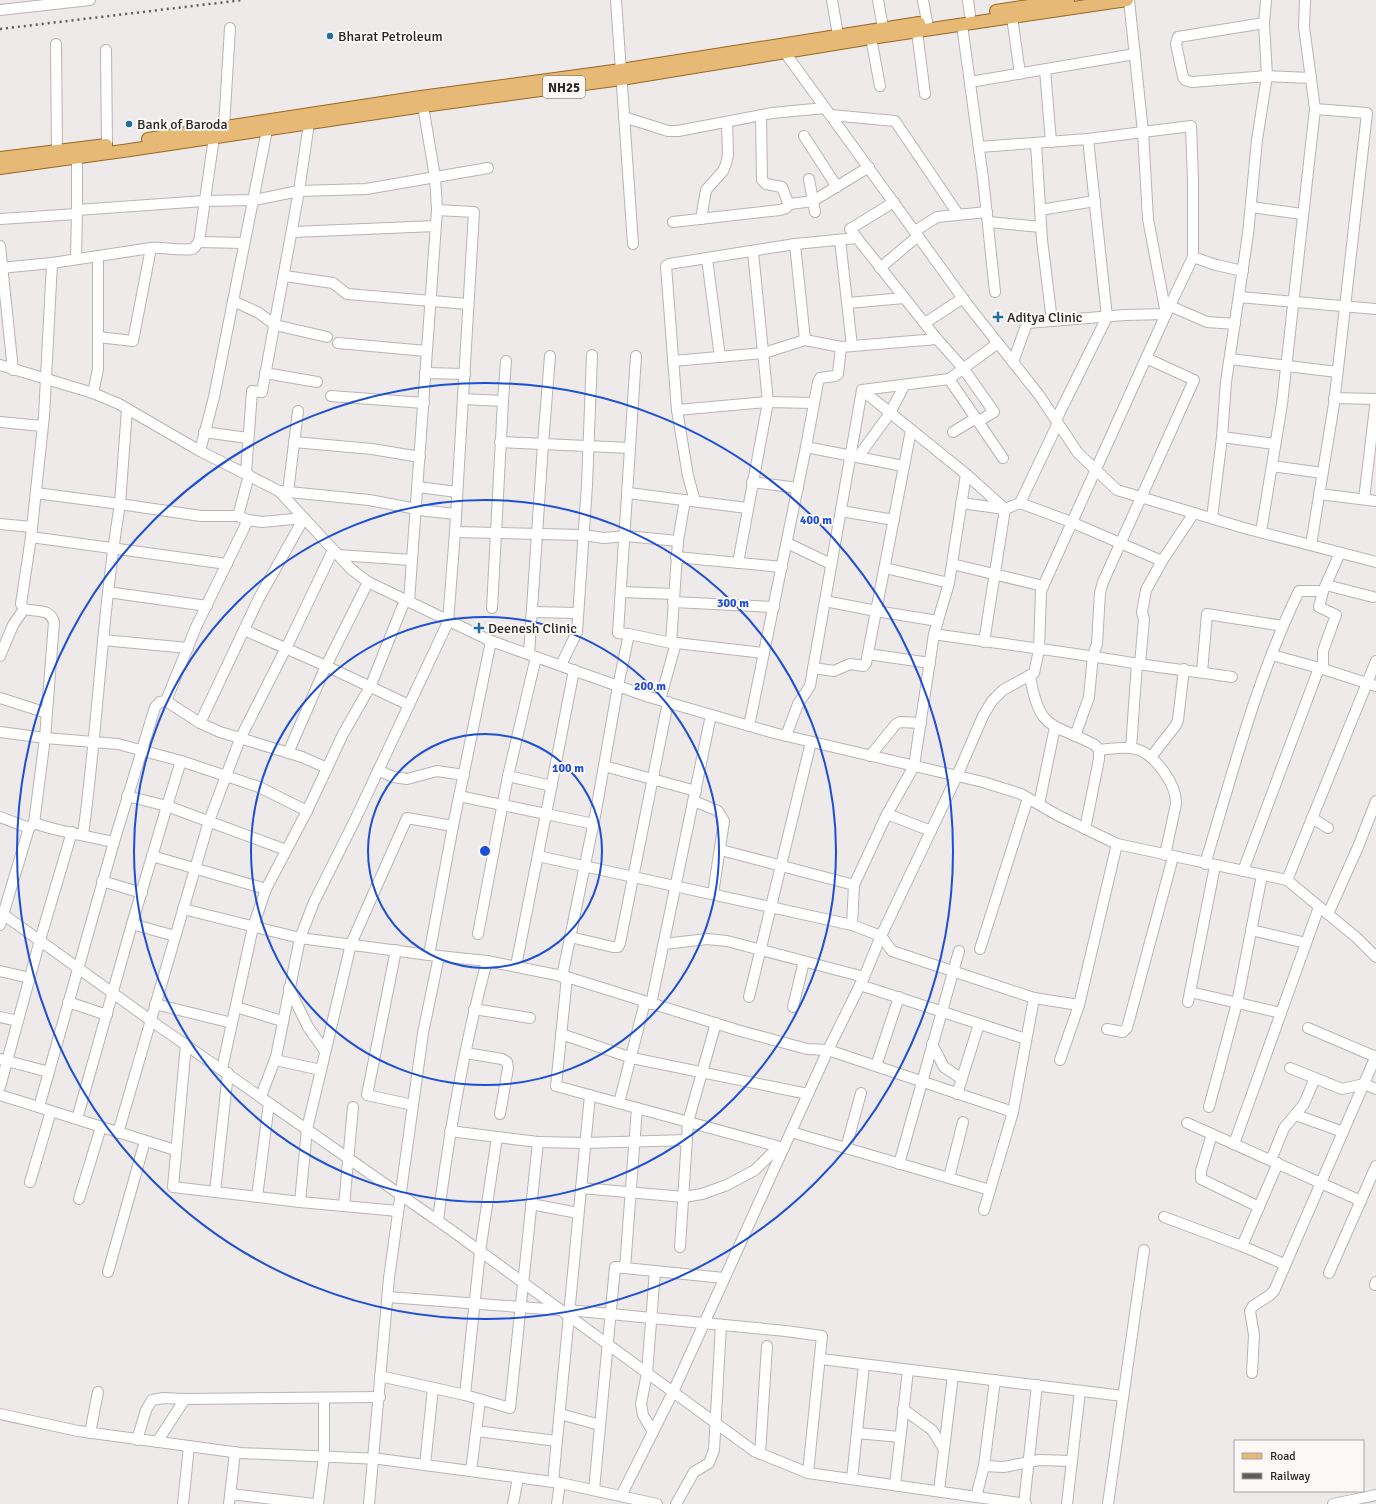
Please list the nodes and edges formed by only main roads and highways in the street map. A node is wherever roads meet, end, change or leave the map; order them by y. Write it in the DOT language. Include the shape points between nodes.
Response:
graph roads {
  1 [pos="1068,0"];
  2 [pos="1128,0"];
  3 [pos="782,48"];
  4 [pos="621,75"];
  5 [pos="0,158"];
  6 [pos="0,168"];
  1 -- 3 [label="main road, NH25" via="883,28"];
  2 -- 3 [label="main road, NH25" via="917,32"];
  3 -- 4 [label="main road, NH25"];
  4 -- 5 [label="main road, NH25" via="421,96 107,145"];
  4 -- 6 [label="main road, NH25"];
}
